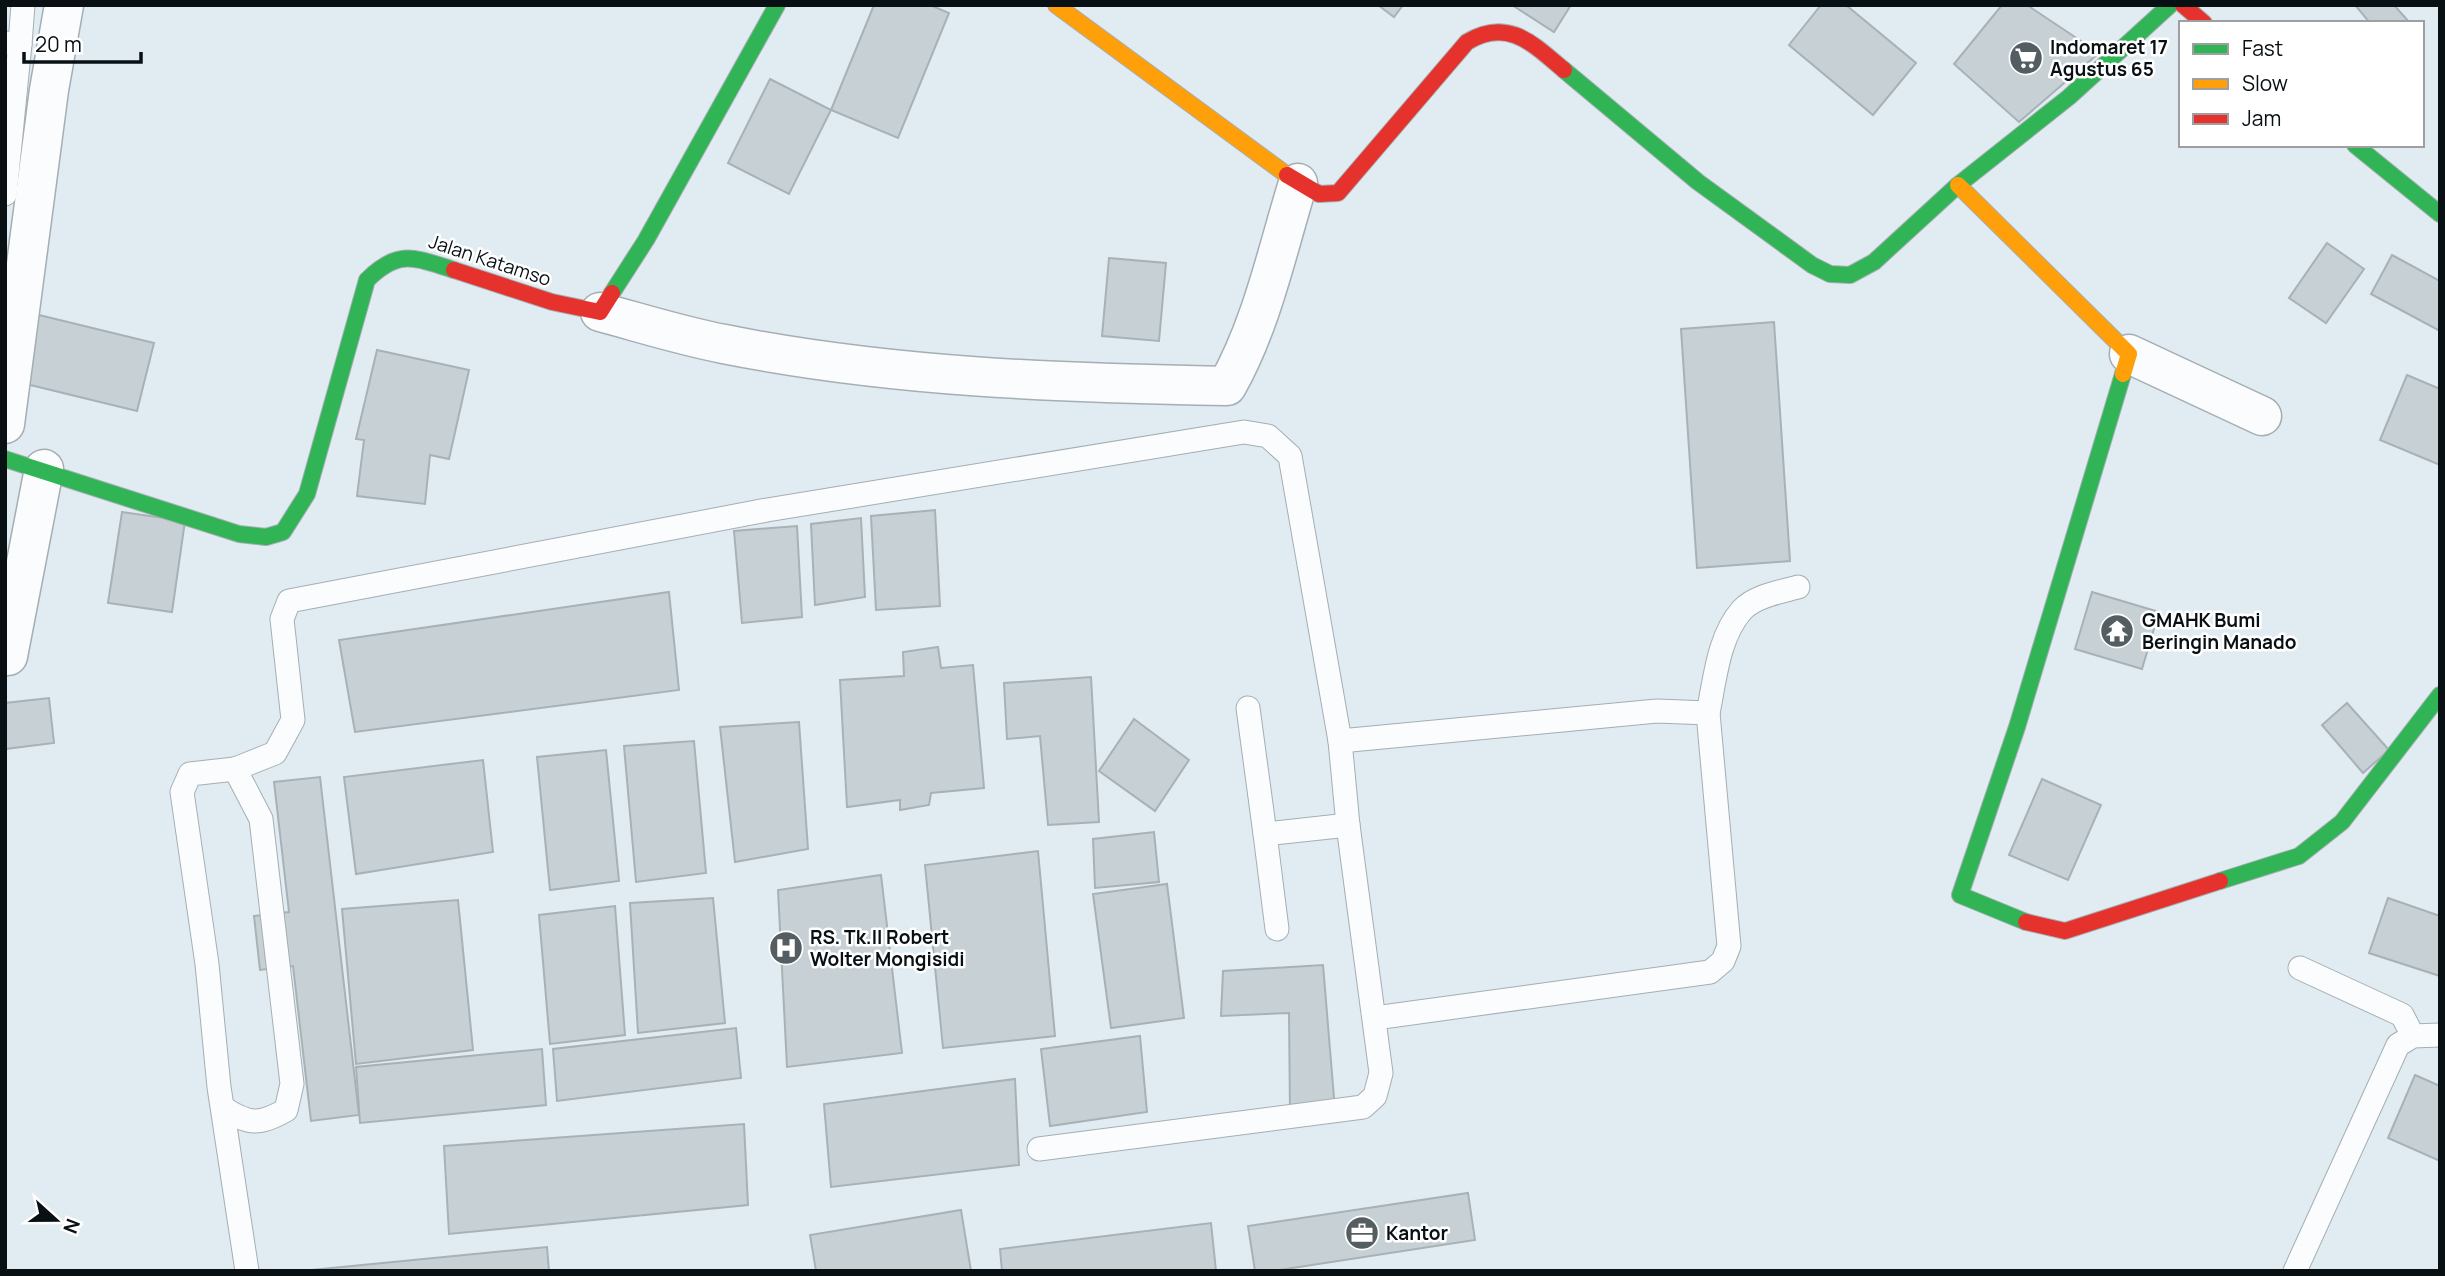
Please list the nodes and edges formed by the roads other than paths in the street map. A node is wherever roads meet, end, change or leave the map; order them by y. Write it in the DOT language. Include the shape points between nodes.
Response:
graph roads {
  1 [pos="23,5"];
  2 [pos="64,5"];
  3 [pos="777,5"];
  4 [pos="1056,5"];
  5 [pos="2170,5"];
  6 [pos="2183,5"];
  7 [pos="2202,21"];
  8 [pos="13,44"];
  9 [pos="2357,147"];
  10 [pos="1298,183"];
  11 [pos="1958,185"];
  12 [pos="5,194"];
  13 [pos="2440,214"];
  14 [pos="600,312"];
  15 [pos="2129,354"];
  16 [pos="2262,416"];
  17 [pos="5,424"];
  18 [pos="5,459"];
  19 [pos="44,469"];
  20 [pos="1798,587"];
  21 [pos="8,656"];
  22 [pos="2440,695"];
  23 [pos="1248,708"];
  24 [pos="1708,713"];
  25 [pos="1340,741"];
  26 [pos="235,769"];
  27 [pos="1348,825"];
  28 [pos="1265,834"];
  29 [pos="1277,929"];
  30 [pos="2300,968"];
  31 [pos="1375,1018"];
  32 [pos="2440,1035"];
  33 [pos="2413,1036"];
  34 [pos="223,1108"];
  35 [pos="1040,1149"];
  36 [pos="247,1271"];
  37 [pos="2295,1271"];
  1 -- 8 [label="lane"];
  2 -- 17 [label="street"];
  3 -- 14 [label="street" via="646,240"];
  4 -- 10 [label="street"];
  5 -- 11 [label="street" via="2068,97"];
  6 -- 7 [label="street"];
  8 -- 12 [label="lane"];
  9 -- 13 [label="street"];
  10 -- 11 [label="street" via="1319,194 1338,193 1466,42 1482,31 1495,30 1533,44 1698,182 1830,274 1850,275 1874,262"];
  10 -- 14 [label="street" via="1242,360 1227,386 1049,383 893,368 722,344"];
  11 -- 15 [label="street"];
  14 -- 19 [label="street, Jalan Katamso" via="552,302 411,257 384,263 367,280 307,494 283,532 266,537 239,534"];
  15 -- 16 [label="street"];
  15 -- 22 [label="street" via="2017,727 1960,895 2037,927 2066,931 2299,856 2342,822"];
  18 -- 19 [label="street, Jalan Katamso"];
  19 -- 21 [label="street"];
  20 -- 24 [label="lane" via="1743,609 1721,649"];
  23 -- 28 [label="lane"];
  24 -- 25 [label="lane" via="1657,710"];
  24 -- 31 [label="lane" via="1729,946 1723,961 1710,972"];
  25 -- 26 [label="lane" via="1290,456 1269,436 1244,432 767,510 289,601 282,619 293,720 275,753"];
  25 -- 27 [label="lane"];
  26 -- 34 [label="lane" via="190,774 182,792"];
  26 -- 34 [label="lane" via="261,819 292,1084 286,1110 266,1121 241,1119"];
  27 -- 28 [label="lane"];
  27 -- 31 [label="lane"];
  28 -- 29 [label="lane"];
  30 -- 33 [label="lane" via="2402,1015"];
  31 -- 35 [label="lane" via="1381,1073 1375,1096 1363,1107"];
  32 -- 33 [label="lane"];
  33 -- 37 [label="lane" via="2398,1045"];
  34 -- 36 [label="lane"];
}
